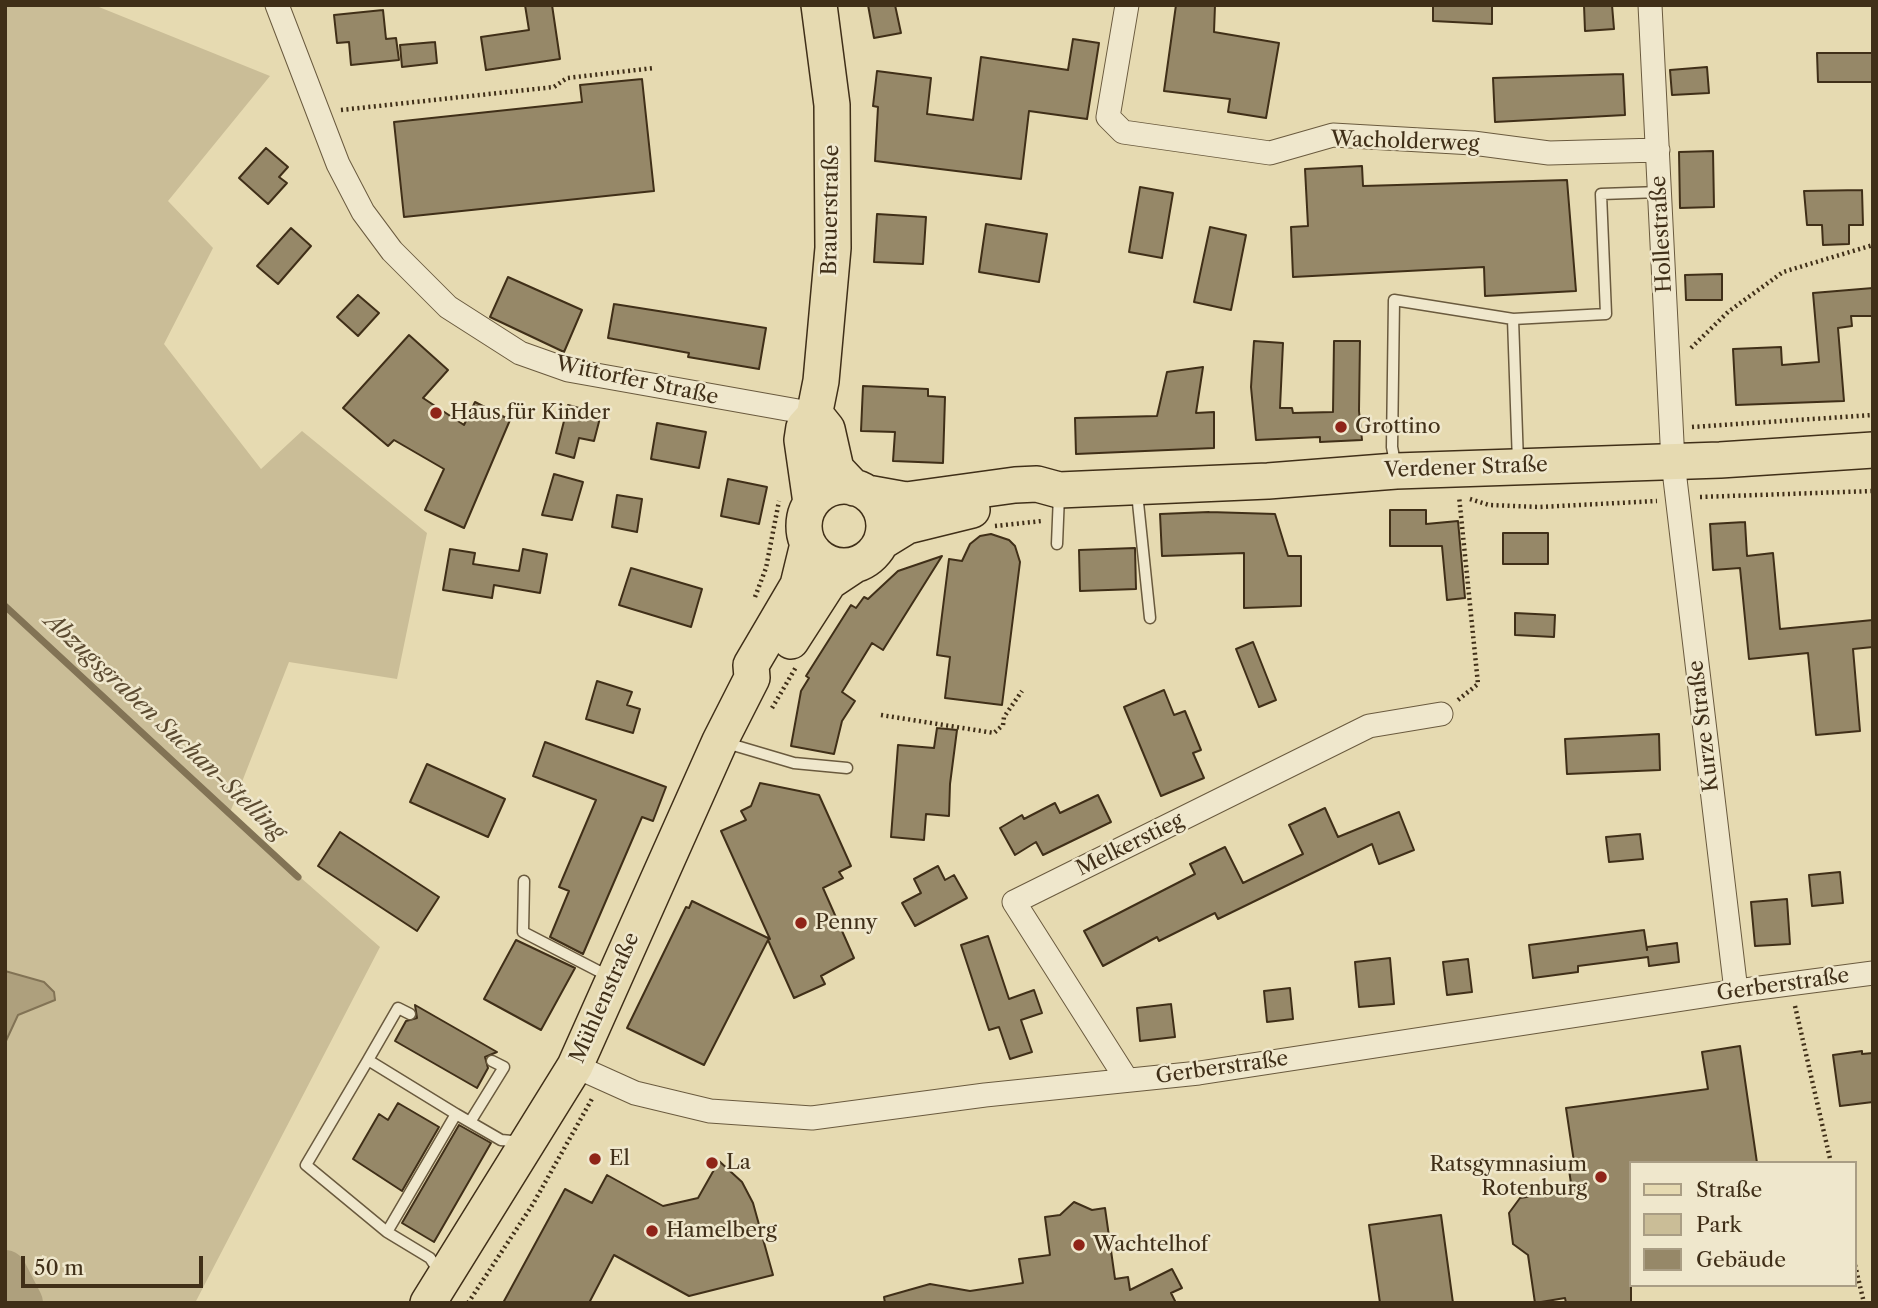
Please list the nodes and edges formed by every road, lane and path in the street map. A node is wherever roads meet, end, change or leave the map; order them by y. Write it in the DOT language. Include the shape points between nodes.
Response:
graph roads {
  1 [pos="277,5"];
  2 [pos="819,5"];
  3 [pos="1127,5"];
  4 [pos="1650,5"];
  5 [pos="654,68"];
  6 [pos="318,113"];
  7 [pos="1658,150"];
  8 [pos="1660,192"];
  9 [pos="1873,245"];
  10 [pos="1513,318"];
  11 [pos="1668,370"];
  12 [pos="815,414"];
  13 [pos="1873,450"];
  14 [pos="1673,462"];
  15 [pos="1518,465"];
  16 [pos="1396,471"];
  17 [pos="1137,487"];
  18 [pos="1059,490"];
  19 [pos="861,491"];
  20 [pos="1459,496"];
  21 [pos="811,503"];
  22 [pos="881,542"];
  23 [pos="808,544"];
  24 [pos="1057,544"];
  25 [pos="853,566"];
  26 [pos="1150,618"];
  27 [pos="752,678"];
  28 [pos="1022,691"];
  29 [pos="1441,714"];
  30 [pos="881,715"];
  31 [pos="720,741"];
  32 [pos="847,768"];
  33 [pos="524,881"];
  34 [pos="1873,973"];
  35 [pos="614,979"];
  36 [pos="1790,984"];
  37 [pos="1736,990"];
  38 [pos="410,1014"];
  39 [pos="368,1060"];
  40 [pos="492,1061"];
  41 [pos="575,1066"];
  42 [pos="1127,1080"];
  43 [pos="456,1114"];
  44 [pos="470,1122"];
  45 [pos="529,1142"];
  46 [pos="1832,1161"];
  47 [pos="387,1232"];
  48 [pos="1857,1273"];
  49 [pos="436,1291"];
  50 [pos="1864,1303"];
  1 -- 6 [label="street, Wittorfer Straße"];
  2 -- 12 [label="main road, Brauerstraße" via="832,105 833,248"];
  3 -- 7 [label="street, Wacholderweg" via="1108,117 1123,132 1270,153 1333,135 1473,143 1549,153"];
  4 -- 7 [label="street, Hollestraße"];
  5 -- 6 [label="path" via="566,78 554,87"];
  6 -- 12 [label="street, Wittorfer Straße" via="363,212 392,251 448,307 483,332 568,370"];
  7 -- 8 [label="street, Hollestraße"];
  8 -- 10 [label="lane" via="1601,194 1606,314"];
  8 -- 11 [label="street, Hollestraße"];
  9 -- 11 [label="path" via="1783,272 1728,312"];
  10 -- 15 [label="lane"];
  10 -- 16 [label="lane" via="1394,300 1392,447"];
  11 -- 14 [label="street, Hollestraße"];
  12 -- 19 [label="main road" via="827,429 836,469"];
  12 -- 21 [label="main road, Brauerstraße" via="804,427 802,440"];
  13 -- 14 [label="main road, Verdener Straße"];
  14 -- 15 [label="main road, Verdener Straße"];
  14 -- 37 [label="street, Kurze Straße"];
  15 -- 16 [label="main road, Verdener Straße"];
  16 -- 17 [label="main road, Verdener Straße"];
  17 -- 18 [label="main road, Verdener Straße"];
  17 -- 26 [label="lane"];
  18 -- 19 [label="main road, Verdener Straße" via="1015,485 906,500"];
  18 -- 22 [label="main road, Verdener Straße" via="1040,500 922,522"];
  18 -- 24 [label="lane"];
  19 -- 21 [label="main road" via="830,488"];
  19 -- 22 [label="main road" via="883,516"];
  20 -- 29 [label="path" via="1478,684"];
  21 -- 23 [label="main road" via="804,524"];
  22 -- 25 [label="main road" via="868,559"];
  23 -- 25 [label="main road" via="825,562"];
  23 -- 27 [label="main road, Mühlenstraße" via="798,585 751,666"];
  25 -- 27 [label="main road, Mühlenstraße" via="832,578 787,647 763,675"];
  27 -- 31 [label="main road, Mühlenstraße"];
  28 -- 30 [label="path" via="994,733"];
  29 -- 42 [label="street, Melkerstieg" via="1368,726 1014,902"];
  31 -- 32 [label="lane" via="794,764"];
  31 -- 35 [label="main road, Mühlenstraße"];
  33 -- 35 [label="lane" via="523,932"];
  34 -- 36 [label="street, Gerberstraße"];
  35 -- 41 [label="main road, Mühlenstraße"];
  36 -- 37 [label="street, Gerberstraße"];
  36 -- 46 [label="path"];
  37 -- 42 [label="street, Gerberstraße" via="1199,1073"];
  38 -- 39 [label="lane" via="398,1008"];
  39 -- 43 [label="lane"];
  39 -- 47 [label="lane" via="306,1165"];
  40 -- 44 [label="lane" via="504,1067"];
  41 -- 42 [label="street, Gerberstraße" via="635,1093 710,1111 812,1118"];
  41 -- 45 [label="main road, Mühlenstraße"];
  43 -- 44 [label="lane"];
  43 -- 47 [label="lane"];
  44 -- 45 [label="lane" via="501,1140"];
  45 -- 49 [label="main road, Mühlenstraße"];
  47 -- 49 [label="lane" via="430,1258"];
  48 -- 50 [label="path"];
}
